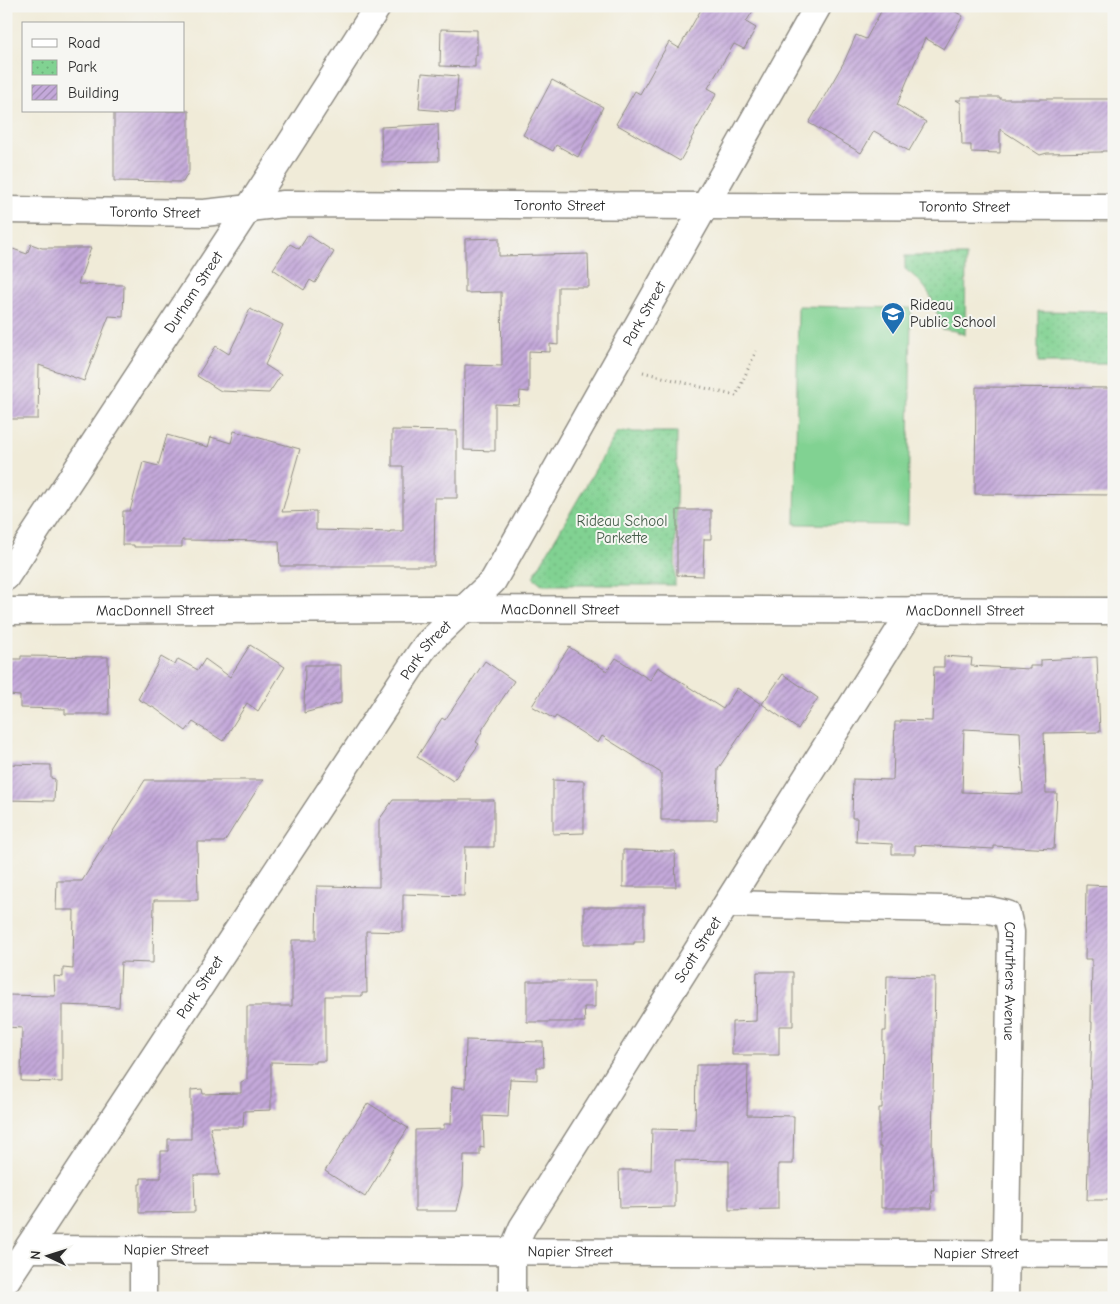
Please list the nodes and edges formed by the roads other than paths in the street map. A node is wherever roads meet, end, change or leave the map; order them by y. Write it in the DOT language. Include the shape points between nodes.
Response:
graph roads {
  1 [pos="378,6"];
  2 [pos="818,6"];
  3 [pos="705,206"];
  4 [pos="1114,207"];
  5 [pos="249,208"];
  6 [pos="6,210"];
  7 [pos="6,577"];
  8 [pos="463,610"];
  9 [pos="912,610"];
  10 [pos="6,611"];
  11 [pos="1114,611"];
  12 [pos="727,904"];
  13 [pos="28,1249"];
  14 [pos="143,1249"];
  15 [pos="512,1252"];
  16 [pos="1005,1254"];
  17 [pos="1114,1254"];
  18 [pos="6,1281"];
  19 [pos="143,1298"];
  20 [pos="512,1298"];
  21 [pos="1004,1298"];
  1 -- 5 [label="street, Durham Street"];
  2 -- 3 [label="street, Park Street"];
  3 -- 4 [label="street, Toronto Street"];
  3 -- 5 [label="street, Toronto Street" via="284,204"];
  3 -- 8 [label="street, Park Street" via="493,581"];
  5 -- 6 [label="street, Toronto Street" via="204,213"];
  5 -- 7 [label="street, Durham Street"];
  8 -- 9 [label="street, MacDonnell Street"];
  8 -- 10 [label="street, MacDonnell Street"];
  8 -- 13 [label="street, Park Street" via="421,652"];
  9 -- 11 [label="street, MacDonnell Street"];
  9 -- 12 [label="street, Scott Street"];
  12 -- 15 [label="street, Scott Street" via="522,1228"];
  12 -- 16 [label="street, Carruthers Avenue" via="989,910 1007,914 1011,932"];
  13 -- 14 [label="street, Napier Street"];
  13 -- 18 [label="street, Park Street"];
  14 -- 15 [label="street, Napier Street"];
  14 -- 19 [label="street"];
  15 -- 16 [label="street, Napier Street"];
  15 -- 20 [label="street, Scott Street"];
  16 -- 17 [label="street, Napier Street"];
  16 -- 21 [label="street, Carruthers Avenue"];
}
